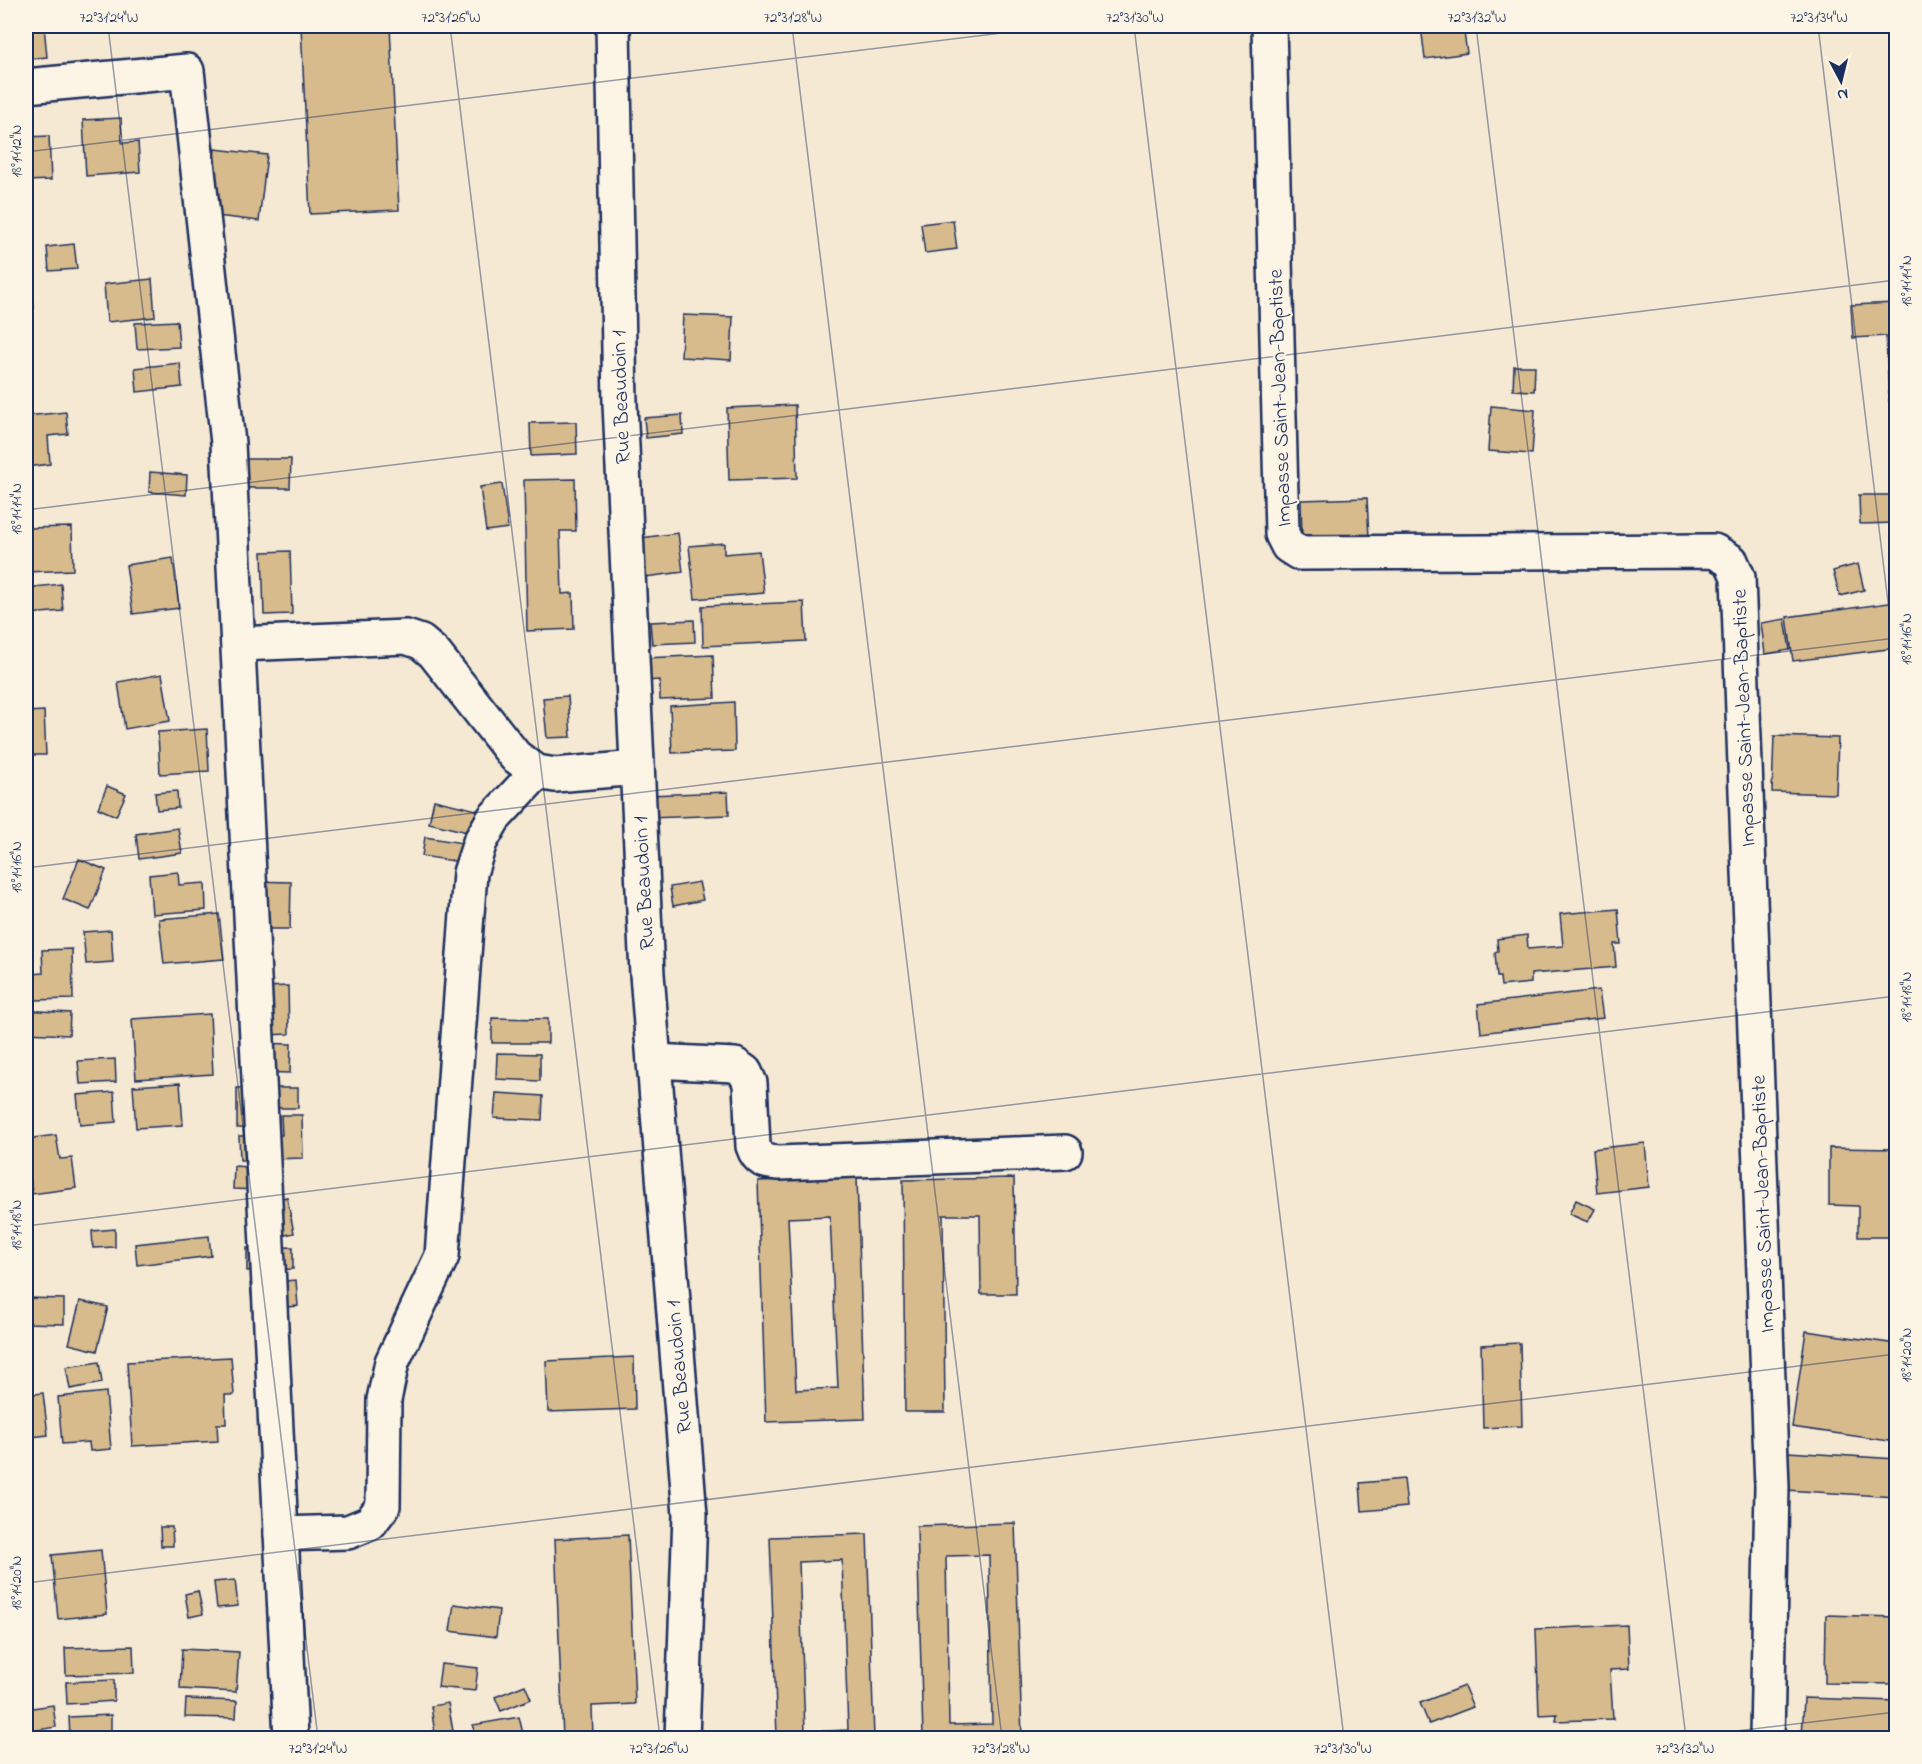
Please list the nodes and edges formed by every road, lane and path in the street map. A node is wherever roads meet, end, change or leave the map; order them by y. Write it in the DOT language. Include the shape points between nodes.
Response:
graph roads {
  1 [pos="613,26"];
  2 [pos="1269,26"];
  3 [pos="26,86"];
  4 [pos="238,644"];
  5 [pos="637,768"];
  6 [pos="537,772"];
  7 [pos="654,1061"];
  8 [pos="1065,1152"];
  9 [pos="281,1534"];
  10 [pos="291,1738"];
  11 [pos="682,1738"];
  12 [pos="1767,1738"];
  1 -- 5 [label="street, Rue Beaudoin 1" via="620,404"];
  2 -- 12 [label="street, Impasse Saint-Jean-Baptiste" via="1282,534 1288,546 1299,553 1714,550 1731,561 1738,577 1772,1487"];
  3 -- 4 [label="street" via="187,71 228,443"];
  4 -- 6 [label="street" via="406,637 421,642 434,653 515,756"];
  4 -- 9 [label="street"];
  5 -- 6 [label="street" via="555,775"];
  5 -- 7 [label="street, Rue Beaudoin 1"];
  6 -- 9 [label="street" via="494,818 480,842 471,873 442,1256 392,1362 384,1400 383,1506 370,1523 348,1532"];
  7 -- 8 [label="street" via="735,1065 745,1072 750,1083 753,1146 764,1162"];
  7 -- 11 [label="street, Rue Beaudoin 1" via="690,1515"];
  9 -- 10 [label="street"];
}
